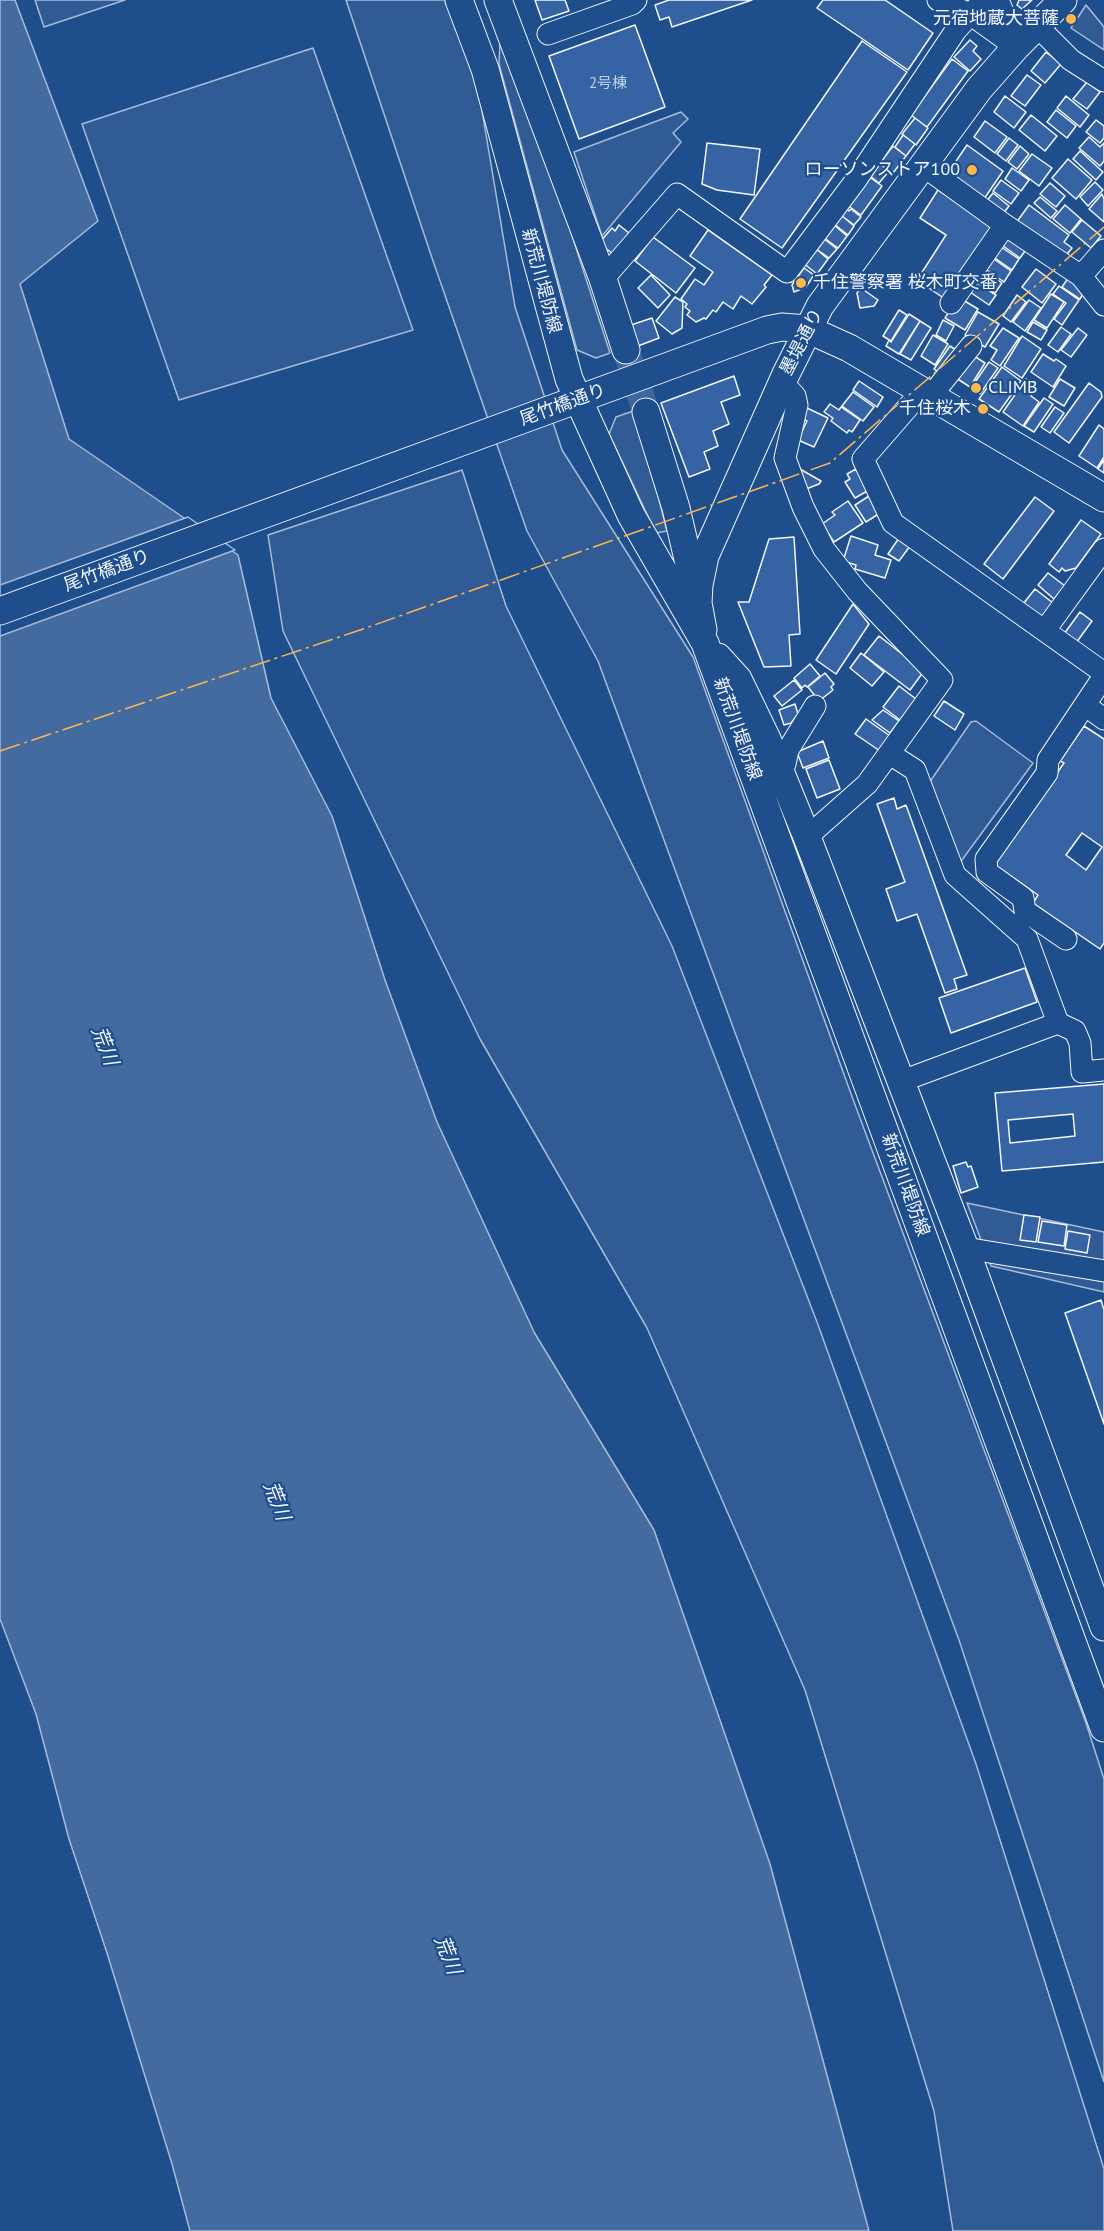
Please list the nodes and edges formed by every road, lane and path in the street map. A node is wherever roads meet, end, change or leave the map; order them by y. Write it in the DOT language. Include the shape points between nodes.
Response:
graph roads {
  1 [pos="459,0"];
  2 [pos="481,0"];
  3 [pos="498,0"];
  4 [pos="636,0"];
  5 [pos="938,0"];
  6 [pos="998,0"];
  7 [pos="1063,0"];
  8 [pos="977,7"];
  9 [pos="548,34"];
  10 [pos="1027,36"];
  11 [pos="484,69"];
  12 [pos="1104,81"];
  13 [pos="922,165"];
  14 [pos="1005,225"];
  15 [pos="1104,250"];
  16 [pos="1081,276"];
  17 [pos="603,279"];
  18 [pos="951,303"];
  19 [pos="1104,305"];
  20 [pos="807,329"];
  21 [pos="971,346"];
  22 [pos="626,350"];
  23 [pos="782,382"];
  24 [pos="927,393"];
  25 [pos="578,399"];
  26 [pos="646,412"];
  27 [pos="1104,498"];
  28 [pos="1104,549"];
  29 [pos="698,603"];
  30 [pos="0,610"];
  31 [pos="1045,630"];
  32 [pos="705,643"];
  33 [pos="1104,675"];
  34 [pos="1085,705"];
  35 [pos="815,706"];
  36 [pos="1104,719"];
  37 [pos="890,754"];
  38 [pos="780,770"];
  39 [pos="807,837"];
  40 [pos="1065,939"];
  41 [pos="1058,1023"];
  42 [pos="1104,1070"];
  43 [pos="902,1081"];
  44 [pos="965,1248"];
  45 [pos="1104,1271"];
  46 [pos="1104,1628"];
  47 [pos="1104,1728"];
  1 -- 11 [label="main road, 新荒川堤防線"];
  2 -- 11 [label="main road" via="493,49"];
  3 -- 17 [label="main road"];
  4 -- 9 [label="street"];
  5 -- 8 [label="street"];
  6 -- 10 [label="street" via="1006,19"];
  7 -- 10 [label="main road, 墨堤通り"];
  8 -- 10 [label="street"];
  8 -- 17 [label="street" via="945,45 856,180 787,272 676,194"];
  10 -- 12 [label="street"];
  10 -- 13 [label="main road, 墨堤通り"];
  11 -- 25 [label="main road, 新荒川堤防線" via="561,354"];
  13 -- 14 [label="street"];
  13 -- 20 [label="main road, 墨堤通り"];
  14 -- 16 [label="street"];
  14 -- 18 [label="street"];
  15 -- 16 [label="street"];
  16 -- 19 [label="street"];
  17 -- 22 [label="main road"];
  20 -- 23 [label="main road, 墨堤通り"];
  20 -- 24 [label="main road, 尾竹橋通り"];
  20 -- 25 [label="main road, 尾竹橋通り" via="794,326 767,330"];
  21 -- 24 [label="street"];
  23 -- 29 [label="main road, 墨堤通り" via="705,556"];
  23 -- 37 [label="street" via="795,396 797,405 785,458 802,507 824,549 857,591 942,680"];
  24 -- 27 [label="main road, 尾竹橋通り"];
  24 -- 31 [label="street" via="863,459 893,523"];
  25 -- 30 [label="main road, 尾竹橋通り"];
  25 -- 32 [label="main road, 新荒川堤防線" via="631,515"];
  26 -- 29 [label="main road" via="676,508"];
  28 -- 31 [label="street"];
  29 -- 32 [label="main road, 墨堤通り"];
  31 -- 33 [label="street"];
  32 -- 38 [label="main road, 新荒川堤防線" via="738,680"];
  32 -- 47 [label="main road, 新荒川堤防線"];
  33 -- 34 [label="street"];
  34 -- 36 [label="street"];
  34 -- 40 [label="street" via="1048,760 1047,773 986,859 987,872 1023,898 1025,911"];
  35 -- 38 [label="street"];
  37 -- 39 [label="street" via="867,784"];
  37 -- 41 [label="street" via="915,770 955,875 1027,939"];
  38 -- 39 [label="main road, 新荒川堤防線"];
  39 -- 43 [label="main road, 新荒川堤防線"];
  41 -- 42 [label="street" via="1075,1030 1082,1072"];
  41 -- 43 [label="street"];
  43 -- 44 [label="main road, 新荒川堤防線"];
  44 -- 45 [label="street"];
  44 -- 46 [label="main road, 新荒川堤防線"];
}
